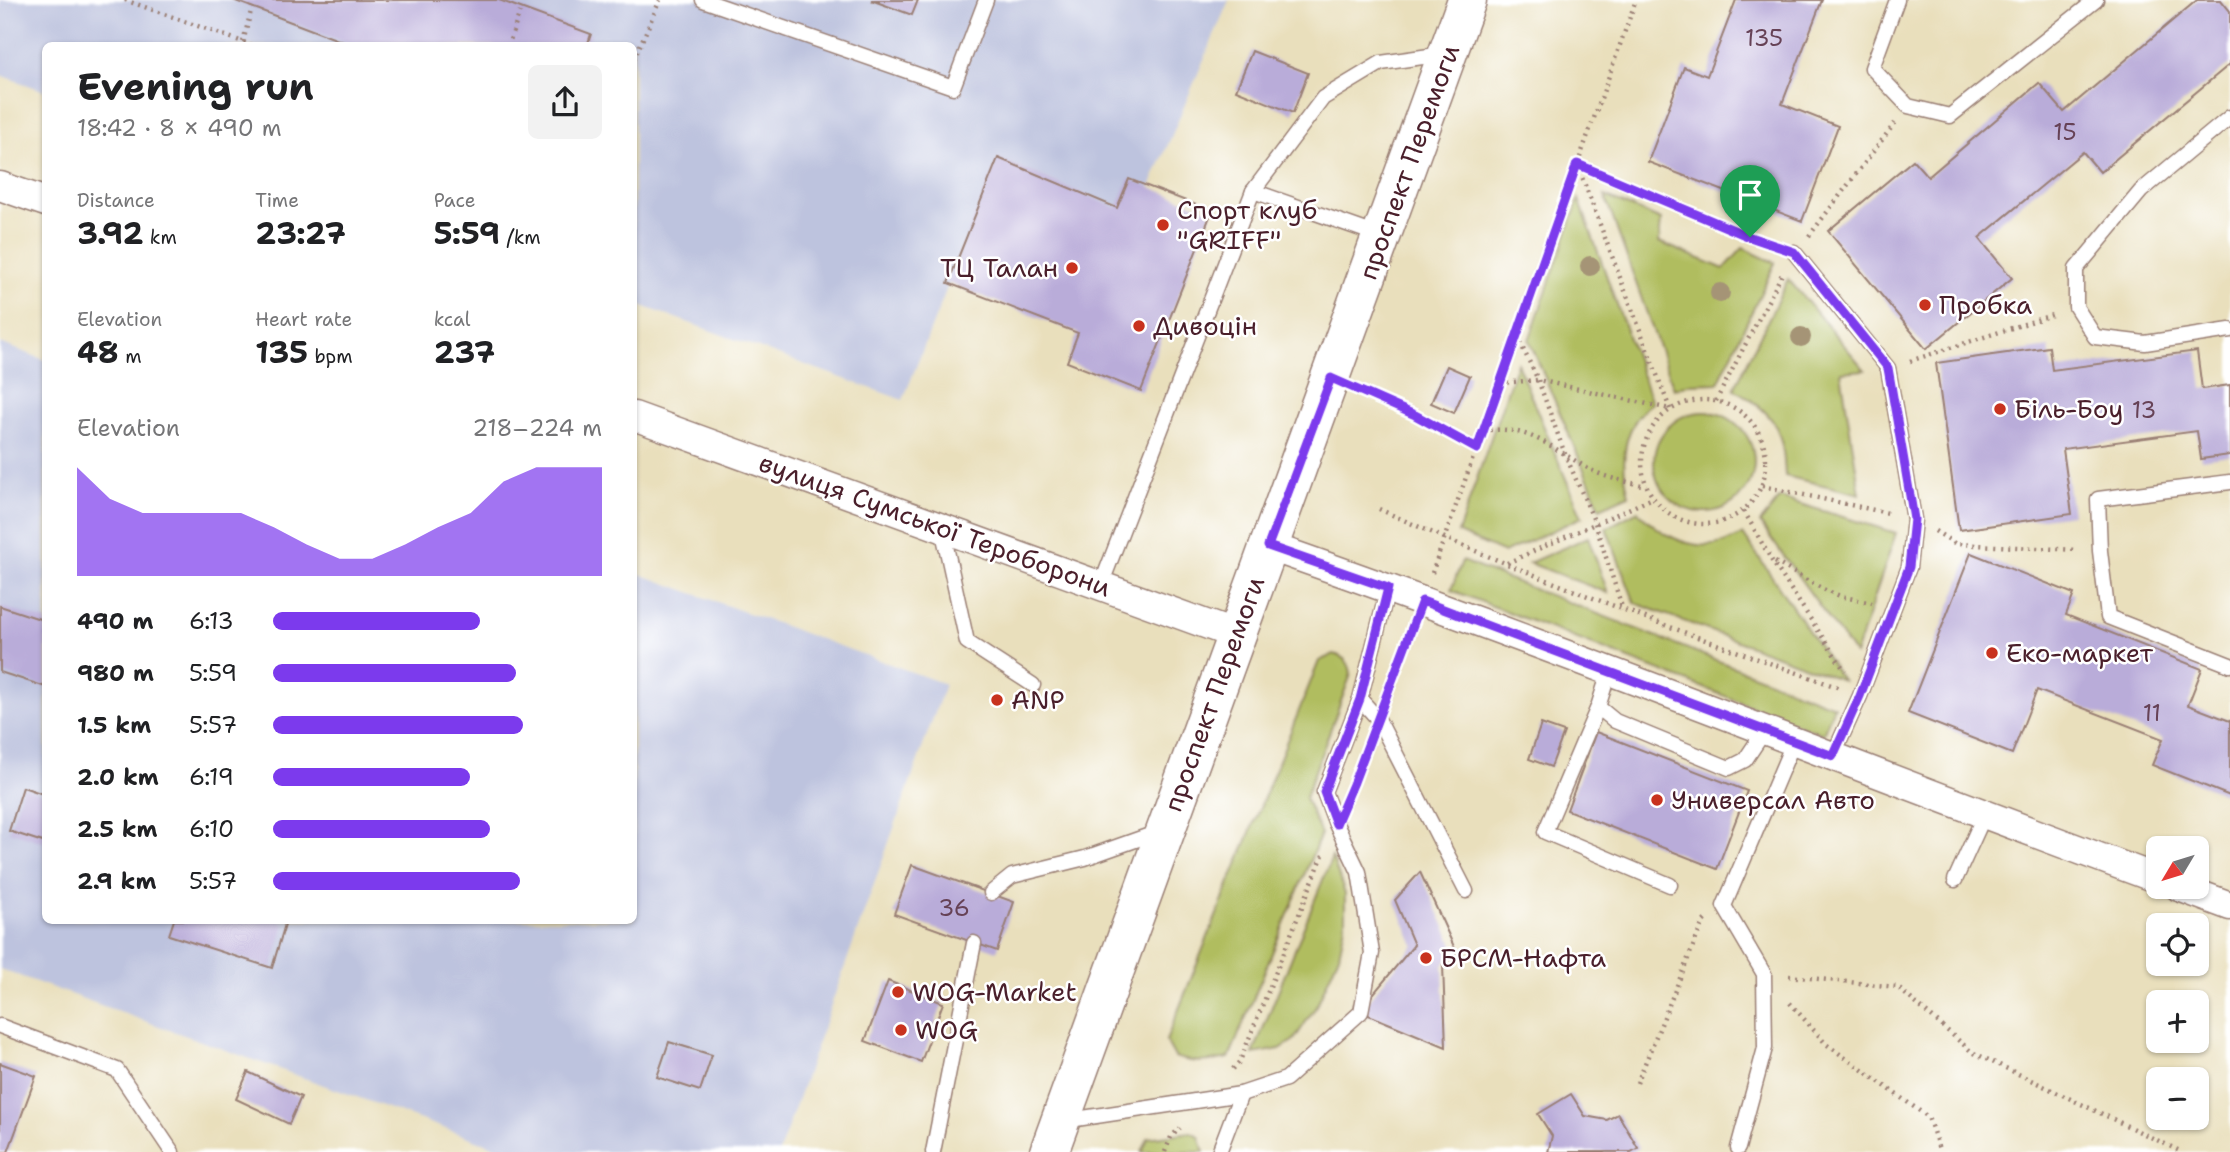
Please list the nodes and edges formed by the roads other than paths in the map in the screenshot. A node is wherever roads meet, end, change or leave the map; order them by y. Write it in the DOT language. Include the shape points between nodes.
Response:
graph roads {
  1 [pos="703,0"];
  2 [pos="986,0"];
  3 [pos="1467,0"];
  4 [pos="1897,0"];
  5 [pos="2096,0"];
  6 [pos="1448,54"];
  7 [pos="2230,117"];
  8 [pos="0,186"];
  9 [pos="1253,191"];
  10 [pos="42,201"];
  11 [pos="1382,236"];
  12 [pos="1794,252"];
  13 [pos="2230,330"];
  14 [pos="637,417"];
  15 [pos="2230,482"];
  16 [pos="942,527"];
  17 [pos="1268,546"];
  18 [pos="1101,585"];
  19 [pos="1388,588"];
  20 [pos="1236,635"];
  21 [pos="2230,665"];
  22 [pos="1609,671"];
  23 [pos="1033,684"];
  24 [pos="1360,699"];
  25 [pos="1598,706"];
  26 [pos="1765,730"];
  27 [pos="1794,741"];
  28 [pos="1833,756"];
  29 [pos="1984,816"];
  30 [pos="1166,829"];
  31 [pos="2146,875"];
  32 [pos="1955,880"];
  33 [pos="1670,885"];
  34 [pos="1466,891"];
  35 [pos="991,893"];
  36 [pos="2209,898"];
  37 [pos="2230,906"];
  38 [pos="974,943"];
  39 [pos="0,1026"];
  40 [pos="1241,1094"];
  41 [pos="1054,1137"];
  42 [pos="1738,1148"];
  43 [pos="172,1152"];
  44 [pos="933,1152"];
  45 [pos="1219,1152"];
  1 -- 2 [label="lane" via="953,87"];
  3 -- 6 [label="main road, проспект Перемоги"];
  4 -- 5 [label="lane" via="1872,68 1908,106 1950,116"];
  6 -- 9 [label="lane" via="1381,63 1323,99"];
  6 -- 11 [label="main road, проспект Перемоги"];
  7 -- 13 [label="lane" via="2141,191 2076,269 2076,307 2095,337 2145,343"];
  8 -- 10 [label="street"];
  9 -- 11 [label="lane"];
  9 -- 18 [label="lane"];
  11 -- 17 [label="main road, проспект Перемоги"];
  12 -- 28 [label="lane" via="1888,368 1914,519 1909,567"];
  14 -- 16 [label="street, вулиця Сумської Тероборони"];
  15 -- 21 [label="lane" via="2098,499 2108,617"];
  16 -- 18 [label="street, вулиця Сумської Тероборони"];
  16 -- 23 [label="lane" via="967,642"];
  17 -- 19 [label="street"];
  17 -- 20 [label="main road, проспект Перемоги"];
  18 -- 20 [label="street, вулиця Сумської Тероборони"];
  19 -- 22 [label="street"];
  19 -- 24 [label="lane"];
  20 -- 30 [label="main road, проспект Перемоги"];
  22 -- 25 [label="lane"];
  22 -- 26 [label="street"];
  24 -- 34 [label="lane" via="1378,719"];
  24 -- 40 [label="lane" via="1324,792 1359,872 1372,953 1361,1012 1286,1079"];
  25 -- 26 [label="lane" via="1615,721 1729,768 1745,760"];
  25 -- 33 [label="lane" via="1545,832"];
  26 -- 27 [label="street"];
  27 -- 28 [label="street"];
  27 -- 42 [label="lane" via="1724,906 1764,974 1765,1048"];
  28 -- 29 [label="street"];
  29 -- 31 [label="street"];
  29 -- 32 [label="lane"];
  30 -- 35 [label="lane" via="1084,858 1012,876"];
  30 -- 41 [label="main road, проспект Перемоги"];
  36 -- 37 [label="street"];
  38 -- 44 [label="lane"];
  39 -- 43 [label="lane" via="117,1070"];
  40 -- 41 [label="lane"];
  40 -- 45 [label="lane"];
}
